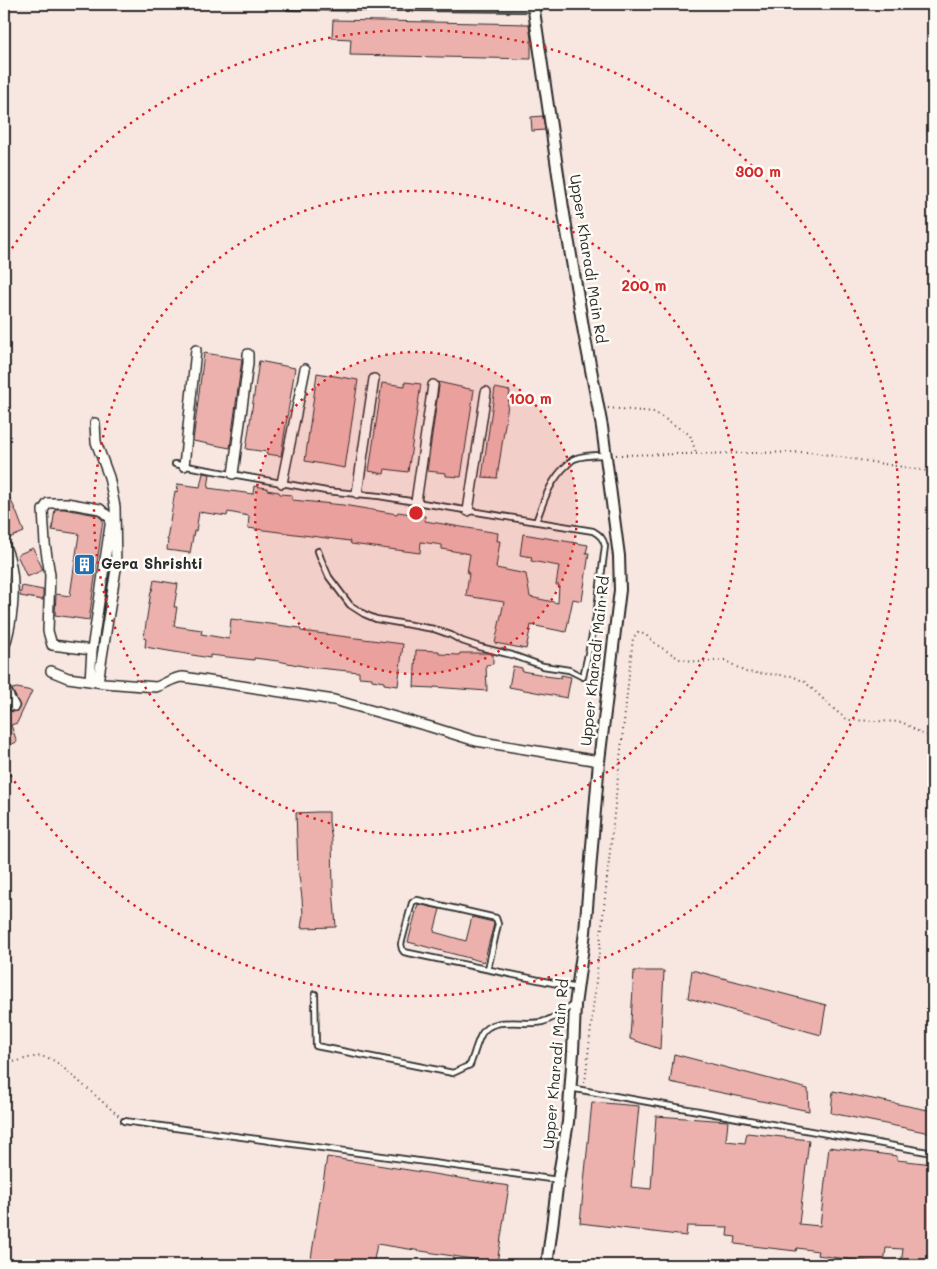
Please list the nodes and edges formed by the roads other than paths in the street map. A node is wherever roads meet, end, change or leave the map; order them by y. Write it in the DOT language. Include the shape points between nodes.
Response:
graph roads {
  1 [pos="533,6"];
  2 [pos="289,7"];
  3 [pos="196,350"];
  4 [pos="248,354"];
  5 [pos="305,369"];
  6 [pos="374,379"];
  7 [pos="433,385"];
  8 [pos="486,392"];
  9 [pos="95,423"];
  10 [pos="606,455"];
  11 [pos="179,465"];
  12 [pos="233,474"];
  13 [pos="282,483"];
  14 [pos="356,493"];
  15 [pos="416,502"];
  16 [pos="468,511"];
  17 [pos="536,522"];
  18 [pos="4,544"];
  19 [pos="318,551"];
  20 [pos="4,648"];
  21 [pos="92,650"];
  22 [pos="51,671"];
  23 [pos="94,681"];
  24 [pos="4,688"];
  25 [pos="14,706"];
  26 [pos="599,761"];
  27 [pos="488,969"];
  28 [pos="577,988"];
  29 [pos="315,994"];
  30 [pos="575,1005"];
  31 [pos="570,1088"];
  32 [pos="124,1121"];
  33 [pos="933,1153"];
  34 [pos="558,1180"];
  35 [pos="547,1265"];
  1 -- 2 [label="lane"];
  1 -- 10 [label="street, Upper Kharadi Main Rd" via="563,208"];
  3 -- 11 [label="street"];
  4 -- 12 [label="street"];
  5 -- 13 [label="street"];
  6 -- 14 [label="street"];
  7 -- 15 [label="street"];
  8 -- 16 [label="street"];
  9 -- 23 [label="street" via="96,442 110,477 115,507 116,569"];
  10 -- 17 [label="lane" via="573,459 562,469 546,494"];
  10 -- 26 [label="street, Upper Kharadi Main Rd" via="619,556 620,590"];
  11 -- 12 [label="lane"];
  12 -- 13 [label="lane"];
  13 -- 14 [label="lane"];
  14 -- 15 [label="lane"];
  15 -- 16 [label="lane"];
  16 -- 17 [label="lane"];
  17 -- 19 [label="lane" via="593,531 603,538 605,546 596,617 583,677 570,670 543,666 512,654 480,647 434,629 364,614 350,605 329,577"];
  18 -- 20 [label="street" via="12,567 13,595"];
  21 -- 21 [label="street" via="52,646 48,631 50,575 42,510 48,503 100,509 111,519"];
  21 -- 23 [label="street"];
  22 -- 23 [label="street" via="68,678"];
  23 -- 26 [label="street" via="156,687 183,677 334,700 476,741"];
  24 -- 25 [label="street"];
  26 -- 28 [label="street, Upper Kharadi Main Rd" via="585,932"];
  27 -- 27 [label="lane" via="404,952 401,944 412,903 416,900 496,918 498,924"];
  27 -- 28 [label="lane"];
  28 -- 30 [label="street, Upper Kharadi Main Rd"];
  29 -- 30 [label="lane" via="316,1046 453,1072 470,1065 481,1034 494,1024 549,1020"];
  30 -- 31 [label="street, Upper Kharadi Main Rd"];
  31 -- 33 [label="lane"];
  31 -- 34 [label="street, Upper Kharadi Main Rd"];
  32 -- 34 [label="lane"];
  34 -- 35 [label="street, Upper Kharadi Main Rd"];
}
